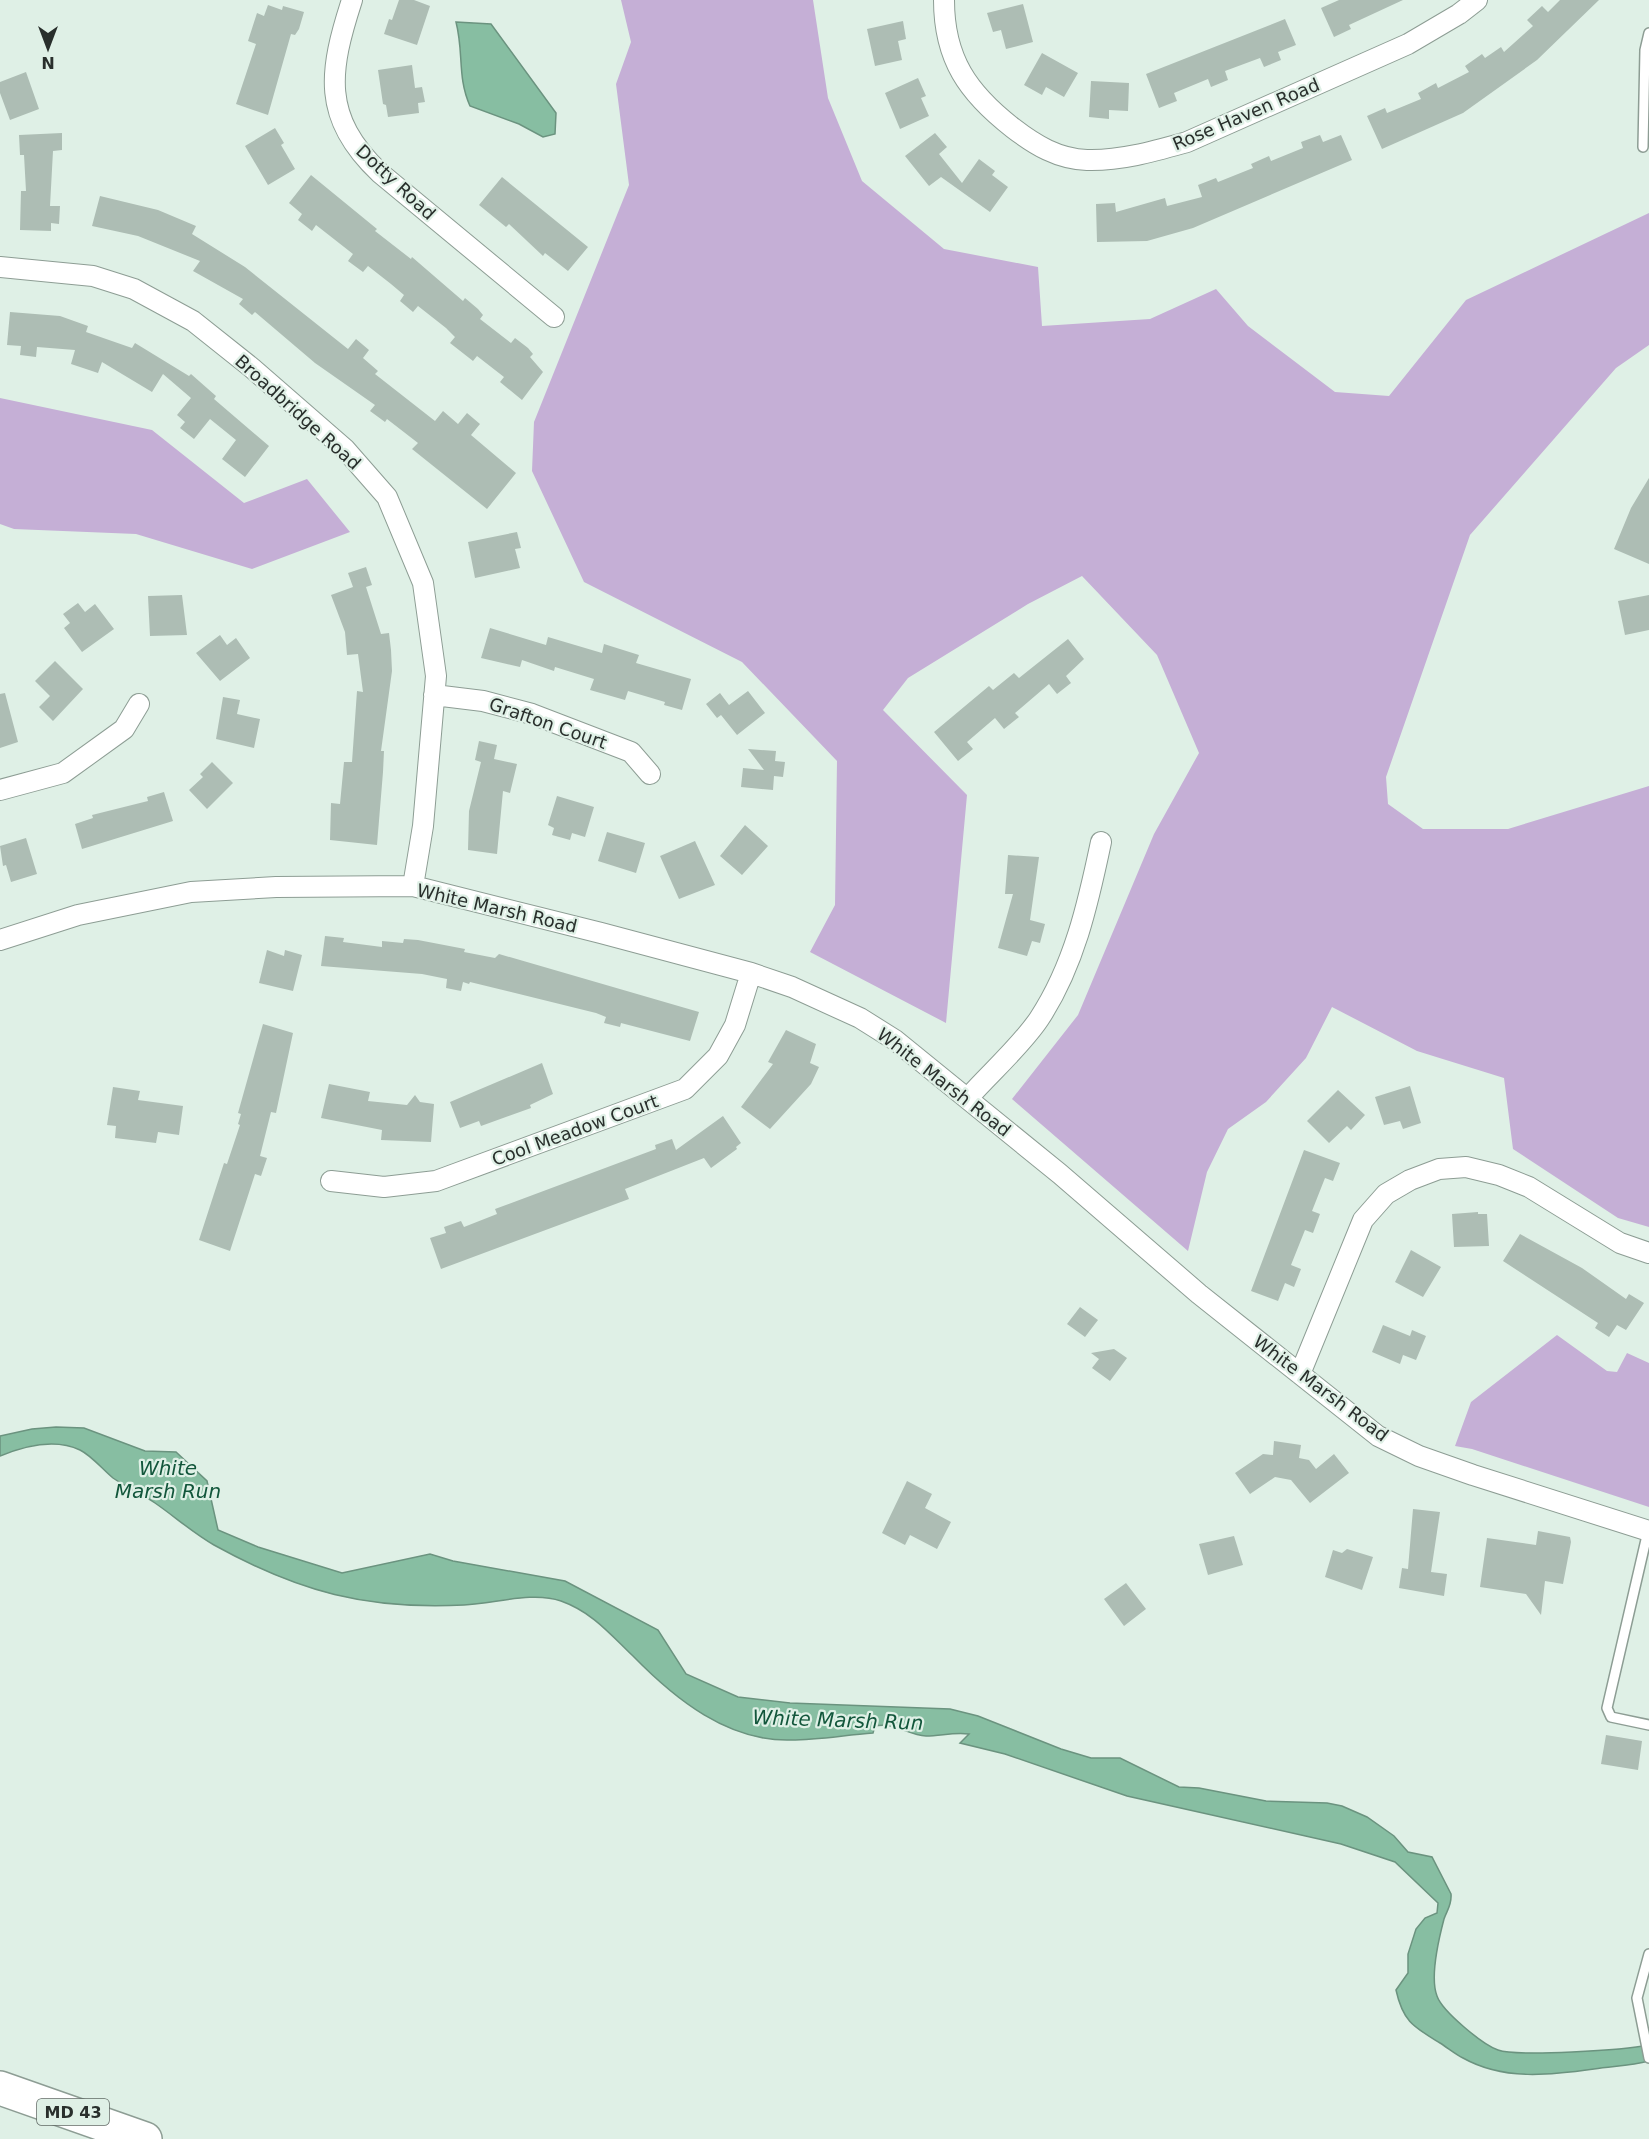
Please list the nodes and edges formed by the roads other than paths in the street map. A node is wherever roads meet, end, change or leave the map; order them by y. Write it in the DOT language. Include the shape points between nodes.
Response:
graph roads {
  1 [pos="352,0"];
  2 [pos="944,0"];
  3 [pos="1477,0"];
  4 [pos="1649,33"];
  5 [pos="1643,147"];
  6 [pos="0,267"];
  7 [pos="554,317"];
  8 [pos="434,695"];
  9 [pos="139,704"];
  10 [pos="650,774"];
  11 [pos="0,790"];
  12 [pos="1101,842"];
  13 [pos="413,886"];
  14 [pos="0,940"];
  15 [pos="751,973"];
  16 [pos="968,1098"];
  17 [pos="331,1181"];
  18 [pos="1649,1253"];
  19 [pos="1300,1374"];
  20 [pos="1648,1531"];
  21 [pos="1649,1725"];
  22 [pos="1649,1954"];
  23 [pos="1649,2058"];
  24 [pos="0,2088"];
  25 [pos="145,2139"];
  1 -- 7 [label="street, Dotty Road" via="333,80 339,117 349,137 380,173"];
  2 -- 3 [label="street, Rose Haven Road" via="948,36 972,92 1032,143 1056,155 1086,160 1148,153 1186,142 1408,44"];
  4 -- 5 [label="lane" via="1645,50"];
  6 -- 8 [label="street, Broadbridge Road" via="93,276 134,290 193,321 345,450 387,497 413,555 423,583 436,676"];
  8 -- 10 [label="street, Grafton Court" via="483,701 532,714 632,752"];
  8 -- 13 [label="street, Broadbridge Road" via="423,826"];
  9 -- 11 [label="street" via="124,729 63,773"];
  12 -- 16 [label="street" via="1088,905 1065,972 1038,1021"];
  13 -- 14 [label="street, White Marsh Road" via="191,892 78,915"];
  13 -- 15 [label="street, White Marsh Road"];
  15 -- 16 [label="street, White Marsh Road" via="860,1018 895,1040"];
  15 -- 17 [label="street, Cool Meadow Court" via="735,1025 718,1056 685,1089 436,1181 384,1187"];
  16 -- 19 [label="street, White Marsh Road" via="1199,1294"];
  18 -- 19 [label="street" via="1620,1243 1529,1187 1466,1167 1439,1169 1386,1194 1363,1220"];
  19 -- 20 [label="street, White Marsh Road" via="1378,1436 1419,1456"];
  20 -- 21 [label="lane" via="1607,1708 1611,1717"];
  22 -- 23 [label="lane" via="1637,1998"];
  24 -- 25 [label="highway, MD 43"];
}
